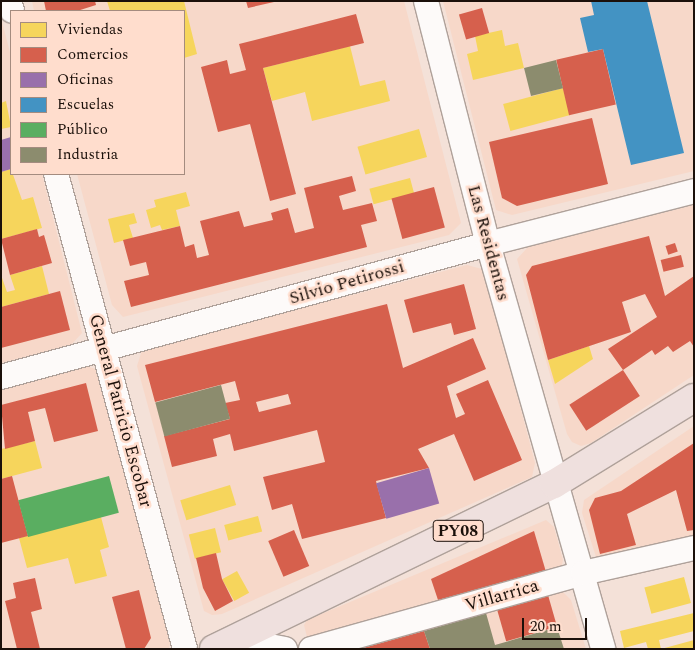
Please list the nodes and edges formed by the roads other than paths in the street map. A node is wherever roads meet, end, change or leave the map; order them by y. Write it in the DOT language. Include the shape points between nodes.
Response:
graph roads {
  1 [pos="426,1"];
  2 [pos="56,175"];
  3 [pos="694,191"];
  4 [pos="488,244"];
  5 [pos="104,351"];
  6 [pos="1,377"];
  7 [pos="694,398"];
  8 [pos="554,484"];
  9 [pos="694,548"];
  10 [pos="582,573"];
  11 [pos="224,644"];
  12 [pos="185,649"];
  13 [pos="285,649"];
  14 [pos="311,649"];
  15 [pos="603,649"];
  1 -- 4 [label="street, Las Residentas"];
  2 -- 5 [label="street, General Patricio Escobar"];
  3 -- 4 [label="street, Silvio Petirossi"];
  4 -- 5 [label="street, Silvio Petirossi"];
  4 -- 8 [label="street, Las Residentas"];
  5 -- 6 [label="street, Silvio Petirossi"];
  5 -- 12 [label="street, General Patricio Escobar"];
  7 -- 8 [label="highway, PY08"];
  8 -- 10 [label="street, Las Residentas"];
  8 -- 11 [label="highway, PY08"];
  9 -- 10 [label="street, Villarrica"];
  10 -- 14 [label="street, Villarrica"];
  10 -- 15 [label="street, Las Residentas"];
  11 -- 13 [label="street"];
}
